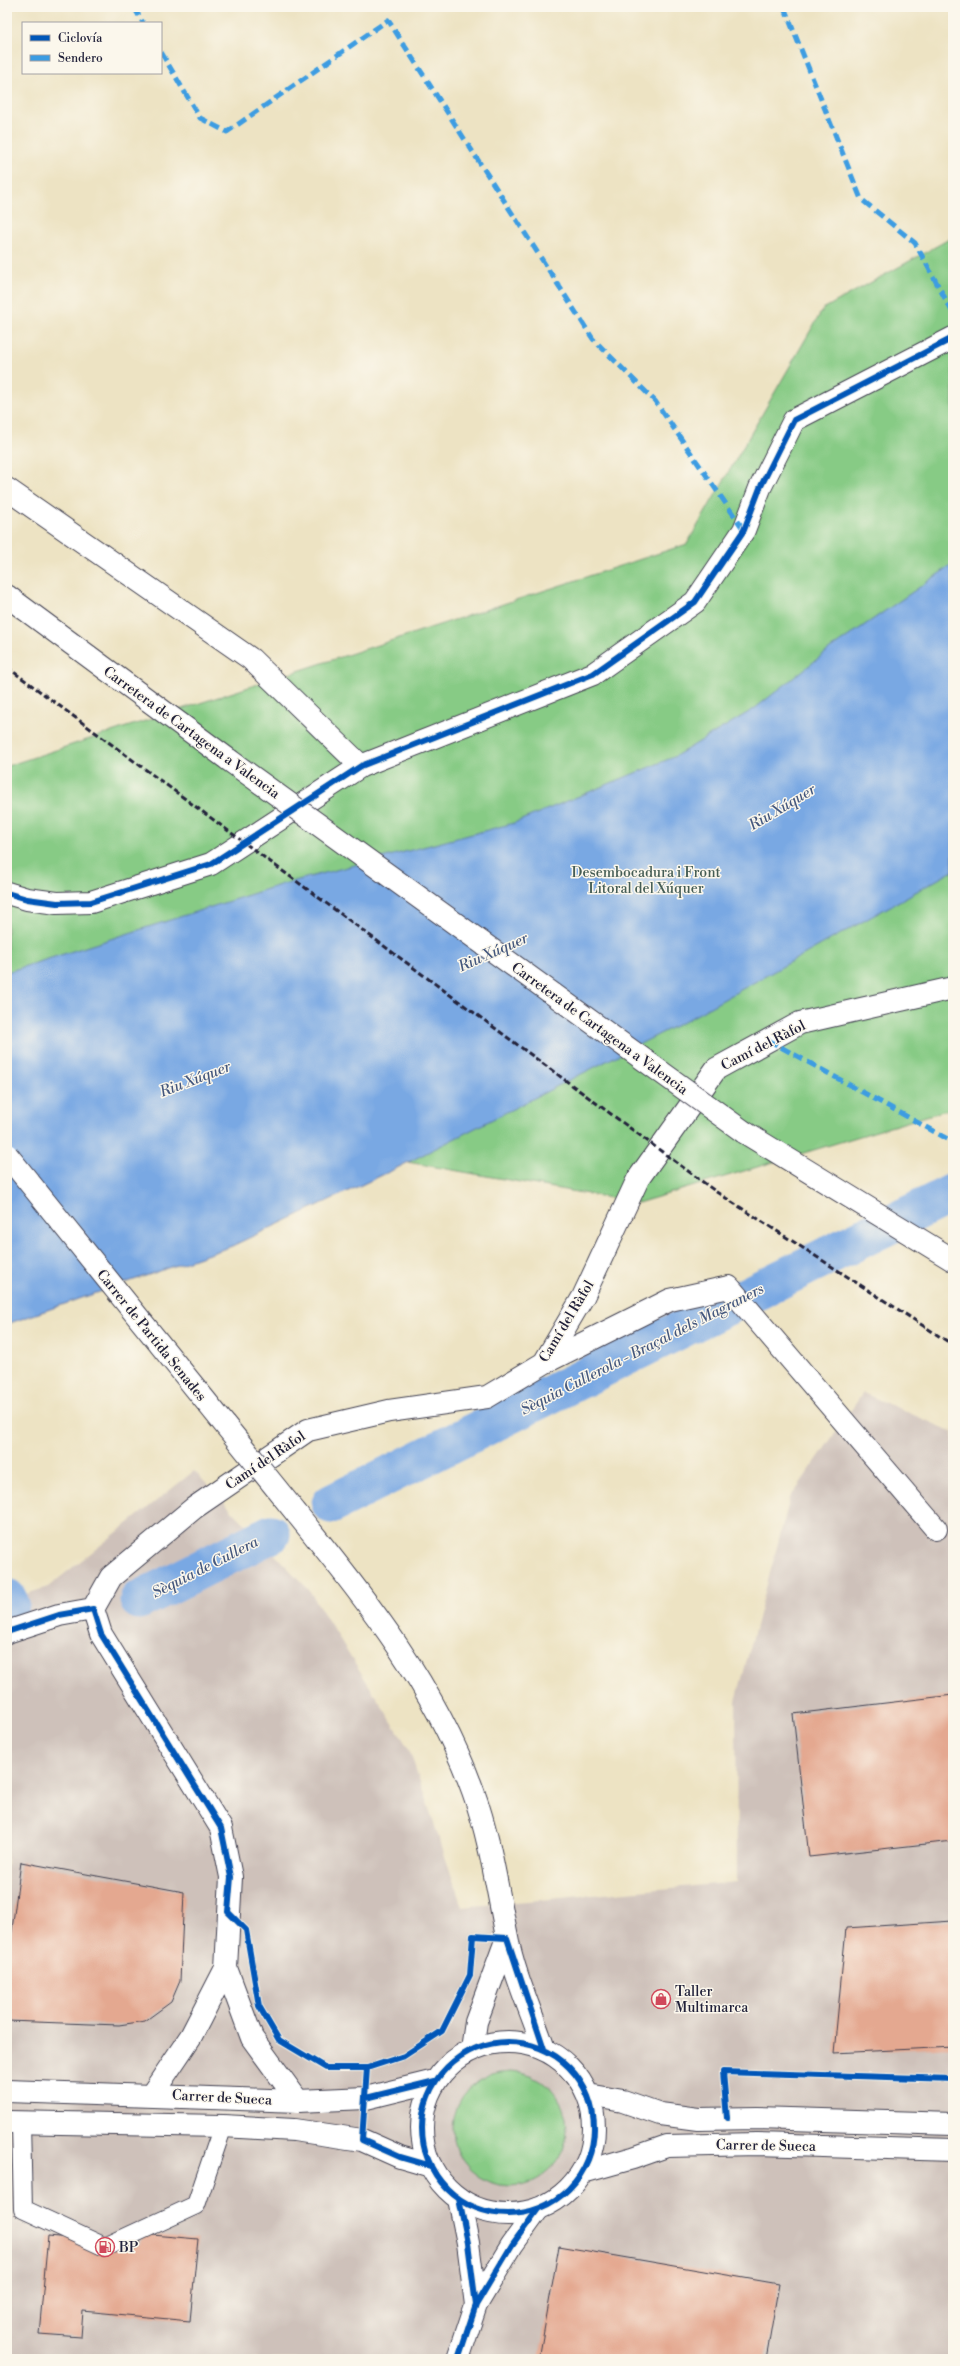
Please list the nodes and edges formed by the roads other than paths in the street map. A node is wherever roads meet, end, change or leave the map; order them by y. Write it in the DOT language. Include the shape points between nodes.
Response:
graph roads {
  1 [pos="953,338"];
  2 [pos="7,489"];
  3 [pos="7,596"];
  4 [pos="361,766"];
  5 [pos="7,893"];
  6 [pos="953,988"];
  7 [pos="7,1155"];
  8 [pos="953,1260"];
  9 [pos="544,1363"];
  10 [pos="936,1529"];
  11 [pos="93,1608"];
  12 [pos="7,1632"];
  13 [pos="507,1938"];
  14 [pos="226,1968"];
  15 [pos="472,2049"];
  16 [pos="544,2049"];
  17 [pos="435,2081"];
  18 [pos="7,2091"];
  19 [pos="152,2094"];
  20 [pos="588,2095"];
  21 [pos="298,2101"];
  22 [pos="14,2122"];
  23 [pos="953,2124"];
  24 [pos="223,2126"];
  25 [pos="953,2150"];
  26 [pos="431,2166"];
  27 [pos="583,2172"];
  28 [pos="459,2199"];
  29 [pos="538,2209"];
  30 [pos="476,2305"];
  31 [pos="458,2359"];
  1 -- 4 [label="main road" via="794,420 760,488 744,530 694,602 593,674"];
  2 -- 4 [label="main road" via="251,659"];
  3 -- 8 [label="main road, Carretera de Cartagena a Valencia, bridge" via="229,760 744,1132"];
  4 -- 5 [label="main road" via="211,864 91,902 57,903"];
  6 -- 9 [label="main road, Camí del Ràfol" via="800,1023 716,1069 638,1179 583,1297"];
  7 -- 13 [label="main road, Carrer de Partida Senades, bridge" via="348,1576 398,1644 437,1709 473,1790 493,1860"];
  9 -- 10 [label="main road" via="670,1300 729,1286"];
  9 -- 11 [label="main road, Camí del Ràfol" via="487,1397 389,1411 308,1430 194,1508 111,1577"];
  11 -- 12 [label="main road" via="59,1615"];
  11 -- 14 [label="main road" via="102,1634 221,1828 231,1877"];
  13 -- 15 [label="main road" via="476,2022"];
  13 -- 16 [label="main road, Carrer de Partida Senades"];
  14 -- 19 [label="main road" via="191,2036"];
  14 -- 21 [label="main road" via="252,2038"];
  15 -- 16 [label="main road" via="496,2042 520,2042"];
  15 -- 17 [label="main road" via="452,2062"];
  16 -- 20 [label="main road" via="563,2060 578,2076"];
  17 -- 21 [label="main road, Carrer de Sueca" via="366,2098"];
  17 -- 26 [label="main road" via="424,2108 423,2138"];
  18 -- 19 [label="main road, Carrer de Sueca"];
  19 -- 21 [label="main road, Carrer de Sueca"];
  20 -- 23 [label="main road, Carrer de Sueca" via="624,2101 660,2114 698,2119 757,2118"];
  20 -- 27 [label="main road" via="594,2121 593,2140"];
  22 -- 24 [label="main road, Carrer de Sueca"];
  22 -- 24 [label="lane" via="23,2208 105,2247 196,2205"];
  24 -- 26 [label="main road, Carrer de Sueca" via="294,2130 362,2140 400,2157"];
  25 -- 27 [label="main road, Carrer de Sueca" via="757,2144 667,2146"];
  26 -- 28 [label="main road" via="443,2184"];
  27 -- 29 [label="main road" via="564,2194"];
  28 -- 29 [label="main road" via="484,2211 511,2215"];
  28 -- 30 [label="main road"];
  29 -- 30 [label="main road" via="512,2245"];
  30 -- 31 [label="main road"];
}
